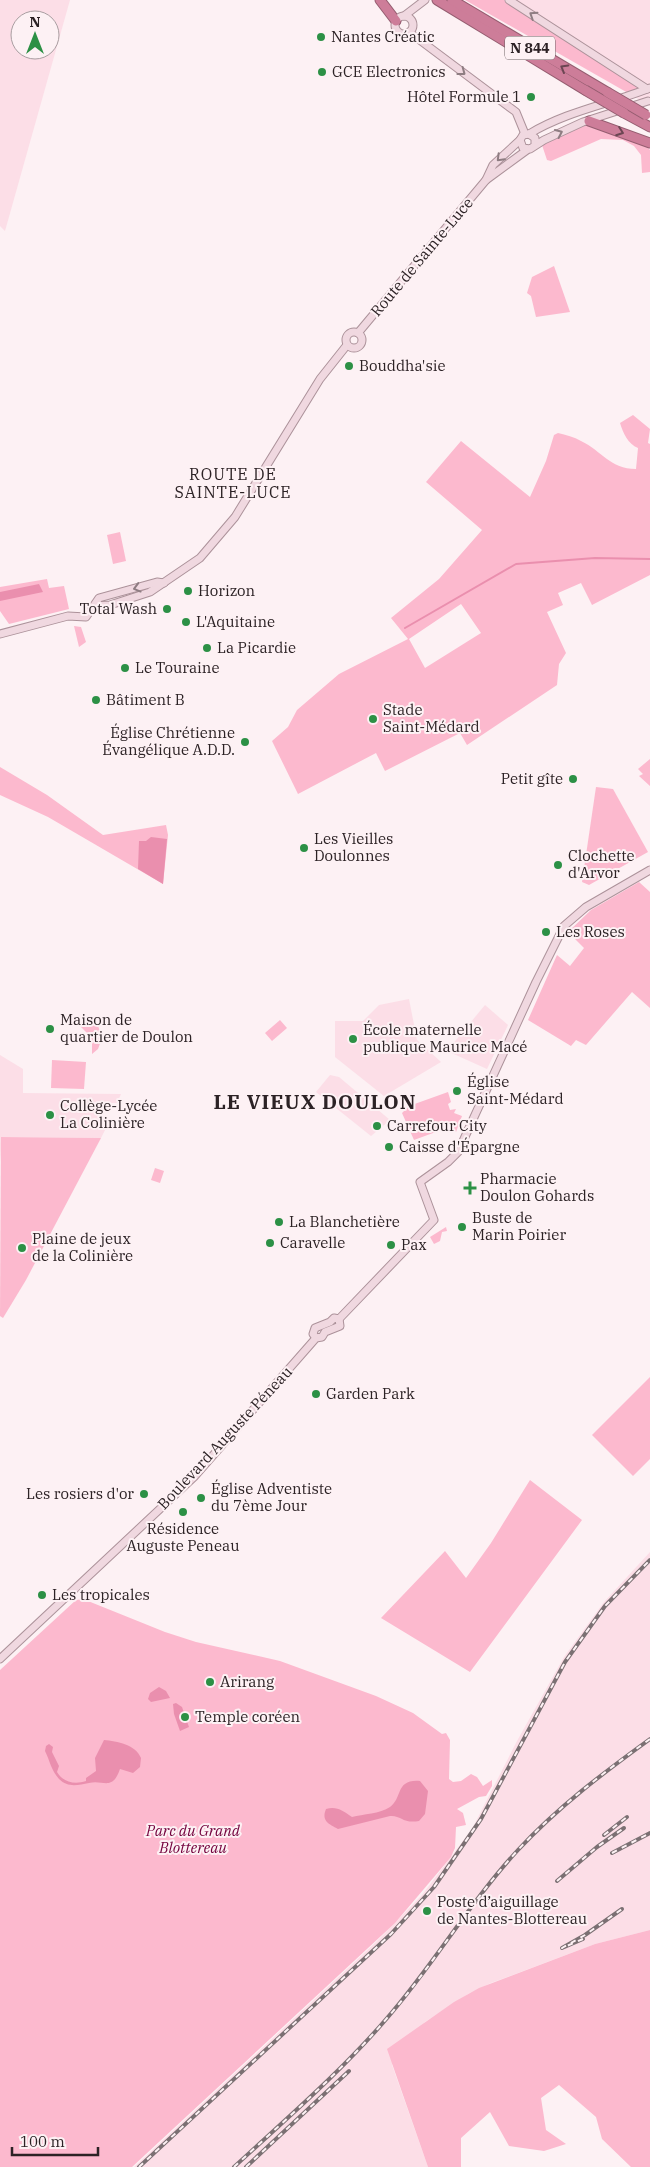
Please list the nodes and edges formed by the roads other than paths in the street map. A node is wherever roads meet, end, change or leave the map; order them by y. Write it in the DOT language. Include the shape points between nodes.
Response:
graph roads {
  1 [pos="380,0"];
  2 [pos="437,0"];
  3 [pos="509,0"];
  4 [pos="424,2"];
  5 [pos="452,3"];
  6 [pos="404,16"];
  7 [pos="396,21"];
  8 [pos="412,23"];
  9 [pos="409,32"];
  10 [pos="647,89"];
  11 [pos="649,101"];
  12 [pos="588,109"];
  13 [pos="579,112"];
  14 [pos="648,116"];
  15 [pos="588,121"];
  16 [pos="650,127"];
  17 [pos="525,136"];
  18 [pos="650,143"];
  19 [pos="535,144"];
  20 [pos="527,150"];
  21 [pos="486,180"];
  22 [pos="358,333"];
  23 [pos="348,345"];
  24 [pos="0,634"];
  25 [pos="650,870"];
  26 [pos="332,1325"];
  27 [pos="319,1326"];
  28 [pos="325,1332"];
  29 [pos="316,1338"];
  30 [pos="0,1659"];
  1 -- 7 [label="highway"];
  2 -- 5 [label="highway, N 844"];
  10 -- 3 [label="street, one-way"];
  4 -- 6 [label="street"];
  4 -- 8 [label="street"];
  14 -- 5 [label="highway, N 844, one-way, bridge"];
  5 -- 16 [label="highway, N 844, bridge" via="585,90"];
  6 -- 7 [label="street"];
  6 -- 8 [label="street"];
  7 -- 9 [label="street" via="399,32"];
  8 -- 9 [label="street"];
  9 -- 17 [label="street, one-way" via="516,112"];
  10 -- 11 [label="street" via="644,97"];
  10 -- 12 [label="street, Route de Sainte-Luce"];
  11 -- 15 [label="street"];
  12 -- 13 [label="street, Route de Sainte-Luce"];
  12 -- 15 [label="street" via="592,113"];
  13 -- 15 [label="street" via="580,119"];
  13 -- 17 [label="street, Route de Sainte-Luce"];
  15 -- 18 [label="highway, one-way"];
  19 -- 15 [label="street, one-way"];
  17 -- 19 [label="street" via="535,138"];
  17 -- 20 [label="street" via="521,147"];
  17 -- 21 [label="street, Route de Sainte-Luce, one-way" via="493,165"];
  19 -- 20 [label="street, Route de Sainte-Luce"];
  20 -- 21 [label="street, Route de Sainte-Luce"];
  21 -- 22 [label="street, Route de Sainte-Luce"];
  22 -- 23 [label="street, Route de Sainte-Luce" via="348,334"];
  22 -- 23 [label="street, Route de Sainte-Luce" via="360,344 354,348"];
  23 -- 24 [label="street, Route de Sainte-Luce" via="320,379 225,530 192,564 164,583 157,582 99,598 86,617 68,616"];
  25 -- 26 [label="street, Boulevard Auguste Péneau" via="586,907 564,926 458,1152 420,1182 434,1220 339,1318 334,1318"];
  26 -- 27 [label="street, Boulevard Auguste Péneau"];
  26 -- 28 [label="street, Boulevard Auguste Péneau"];
  27 -- 28 [label="street"];
  27 -- 29 [label="street, Boulevard Auguste Péneau" via="313,1331"];
  28 -- 29 [label="street, Boulevard Auguste Péneau"];
  29 -- 30 [label="street, Boulevard Auguste Péneau" via="194,1477"];
}
